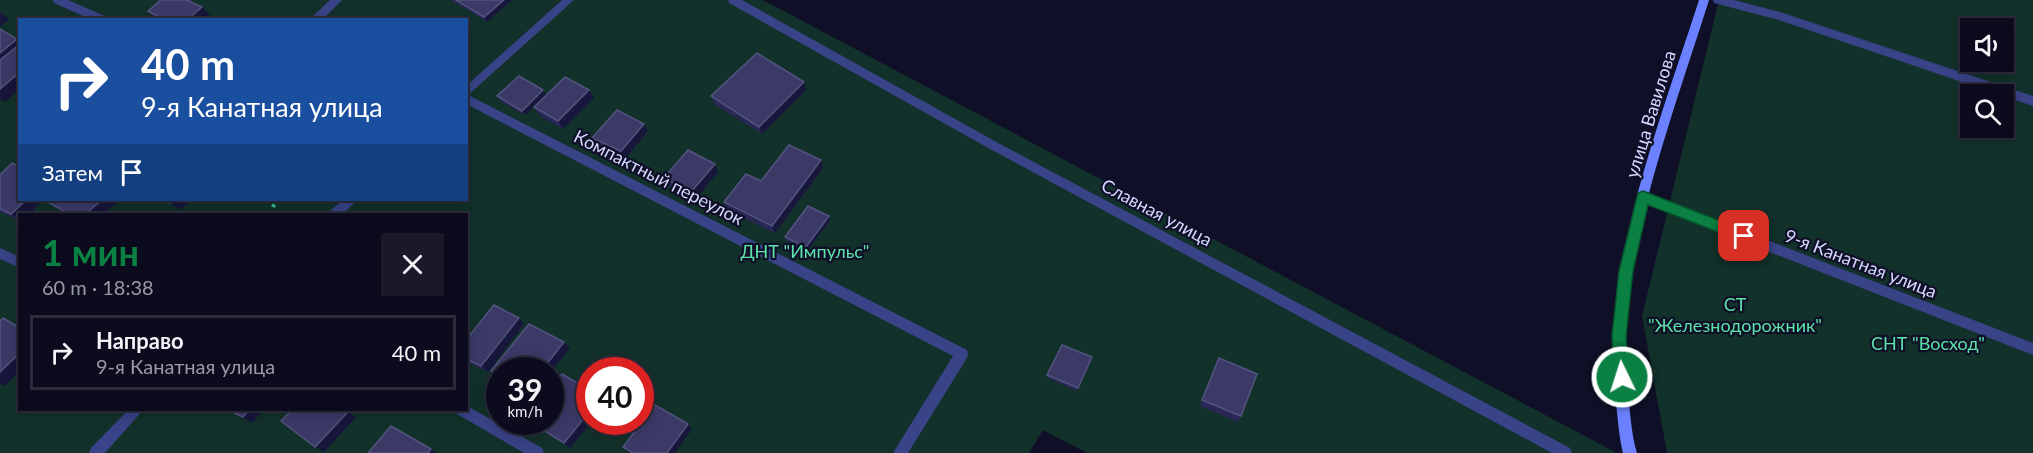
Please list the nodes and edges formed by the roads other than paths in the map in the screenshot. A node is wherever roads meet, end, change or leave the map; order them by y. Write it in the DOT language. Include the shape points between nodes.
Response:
graph roads {
  1 [pos="58,0"];
  2 [pos="337,0"];
  3 [pos="569,0"];
  4 [pos="732,0"];
  5 [pos="1704,0"];
  6 [pos="1718,0"];
  7 [pos="98,18"];
  8 [pos="316,18"];
  9 [pos="468,91"];
  10 [pos="468,99"];
  11 [pos="2033,101"];
  12 [pos="1643,197"];
  13 [pos="350,201"];
  14 [pos="336,213"];
  15 [pos="0,253"];
  16 [pos="18,262"];
  17 [pos="2033,349"];
  18 [pos="135,411"];
  19 [pos="464,411"];
  20 [pos="96,453"];
  21 [pos="537,453"];
  22 [pos="900,453"];
  23 [pos="1565,453"];
  24 [pos="1630,453"];
  1 -- 7 [label="street"];
  2 -- 8 [label="street"];
  3 -- 9 [label="street"];
  4 -- 23 [label="street, Славная улица" via="996,147"];
  5 -- 12 [label="street, улица Вавилова"];
  6 -- 11 [label="street" via="1780,16"];
  10 -- 22 [label="street, Компактный переулок" via="962,354"];
  12 -- 17 [label="street, 9-я Канатная улица"];
  12 -- 24 [label="street, улица Вавилова" via="1626,271 1619,336"];
  13 -- 14 [label="street"];
  15 -- 16 [label="street"];
  18 -- 20 [label="street"];
  19 -- 21 [label="street"];
}
